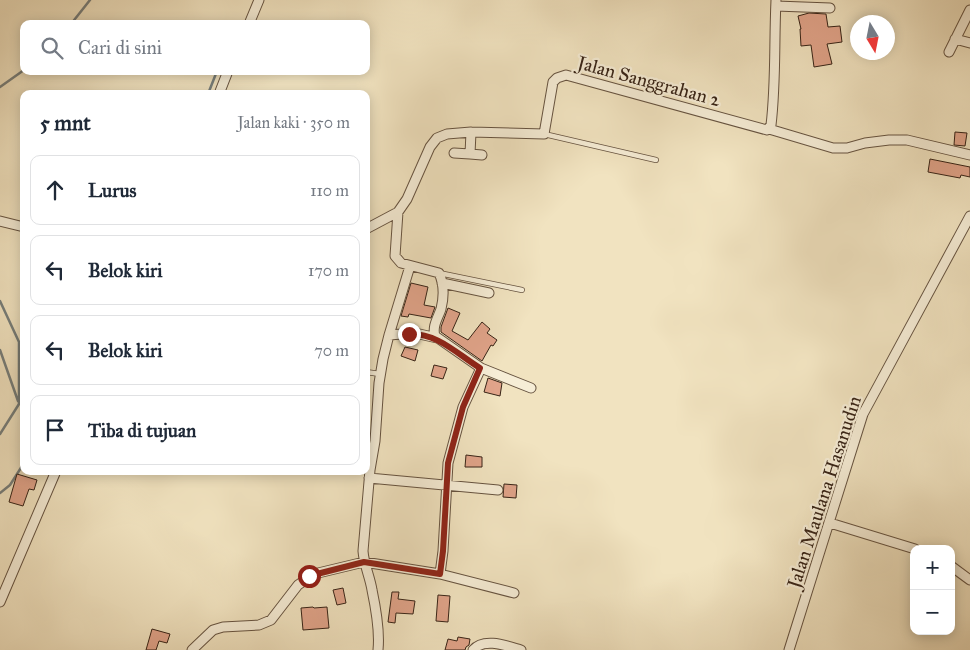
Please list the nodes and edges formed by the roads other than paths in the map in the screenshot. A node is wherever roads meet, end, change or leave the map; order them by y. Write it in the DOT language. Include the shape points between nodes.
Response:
graph roads {
  1 [pos="259,0"];
  2 [pos="776,3"];
  3 [pos="830,8"];
  4 [pos="970,10"];
  5 [pos="251,20"];
  6 [pos="955,39"];
  7 [pos="970,43"];
  8 [pos="949,52"];
  9 [pos="226,75"];
  10 [pos="221,90"];
  11 [pos="769,129"];
  12 [pos="471,132"];
  13 [pos="544,134"];
  14 [pos="454,153"];
  15 [pos="470,154"];
  16 [pos="482,155"];
  17 [pos="970,155"];
  18 [pos="656,160"];
  19 [pos="398,212"];
  20 [pos="970,216"];
  21 [pos="0,221"];
  22 [pos="20,226"];
  23 [pos="370,228"];
  24 [pos="410,266"];
  25 [pos="439,273"];
  26 [pos="442,282"];
  27 [pos="522,290"];
  28 [pos="489,292"];
  29 [pos="389,335"];
  30 [pos="437,338"];
  31 [pos="480,368"];
  32 [pos="370,373"];
  33 [pos="380,374"];
  34 [pos="531,388"];
  35 [pos="370,462"];
  36 [pos="370,472"];
  37 [pos="54,475"];
  38 [pos="368,475"];
  39 [pos="447,486"];
  40 [pos="498,490"];
  41 [pos="830,522"];
  42 [pos="910,547"];
  43 [pos="364,562"];
  44 [pos="955,569"];
  45 [pos="440,574"];
  46 [pos="970,580"];
  47 [pos="514,593"];
  48 [pos="0,602"];
  49 [pos="192,650"];
  50 [pos="378,650"];
  51 [pos="473,650"];
  52 [pos="521,650"];
  53 [pos="789,650"];
  1 -- 5 [label="street"];
  2 -- 3 [label="street"];
  2 -- 11 [label="street" via="775,88"];
  4 -- 6 [label="street"];
  6 -- 7 [label="street"];
  6 -- 8 [label="street"];
  9 -- 10 [label="street"];
  11 -- 13 [label="street, Jalan Sanggrahan 2" via="566,75 553,82"];
  11 -- 17 [label="street" via="834,148 907,140"];
  12 -- 13 [label="street"];
  12 -- 15 [label="street"];
  12 -- 19 [label="street" via="437,138"];
  13 -- 18 [label="lane"];
  14 -- 15 [label="street"];
  15 -- 16 [label="street"];
  19 -- 23 [label="street"];
  19 -- 24 [label="street" via="395,256"];
  20 -- 41 [label="street, Jalan Maulana Hasanudin" via="863,414"];
  21 -- 22 [label="street"];
  24 -- 25 [label="street"];
  24 -- 29 [label="street"];
  25 -- 26 [label="street"];
  25 -- 27 [label="lane"];
  26 -- 28 [label="street"];
  26 -- 30 [label="street" via="443,301 434,328"];
  29 -- 30 [label="street" via="415,333"];
  29 -- 33 [label="street"];
  30 -- 31 [label="street"];
  31 -- 34 [label="street"];
  31 -- 39 [label="street" via="453,439"];
  32 -- 33 [label="lane"];
  33 -- 35 [label="street"];
  36 -- 39 [label="street"];
  37 -- 48 [label="street"];
  38 -- 43 [label="street"];
  39 -- 40 [label="street"];
  39 -- 45 [label="street"];
  41 -- 42 [label="street"];
  41 -- 53 [label="street, Jalan Maulana Hasanudin"];
  43 -- 45 [label="street"];
  43 -- 49 [label="street" via="309,576 271,620 213,630"];
  43 -- 50 [label="street" via="377,618"];
  44 -- 46 [label="street"];
  45 -- 47 [label="street"];
  51 -- 52 [label="street" via="488,643"];
}
